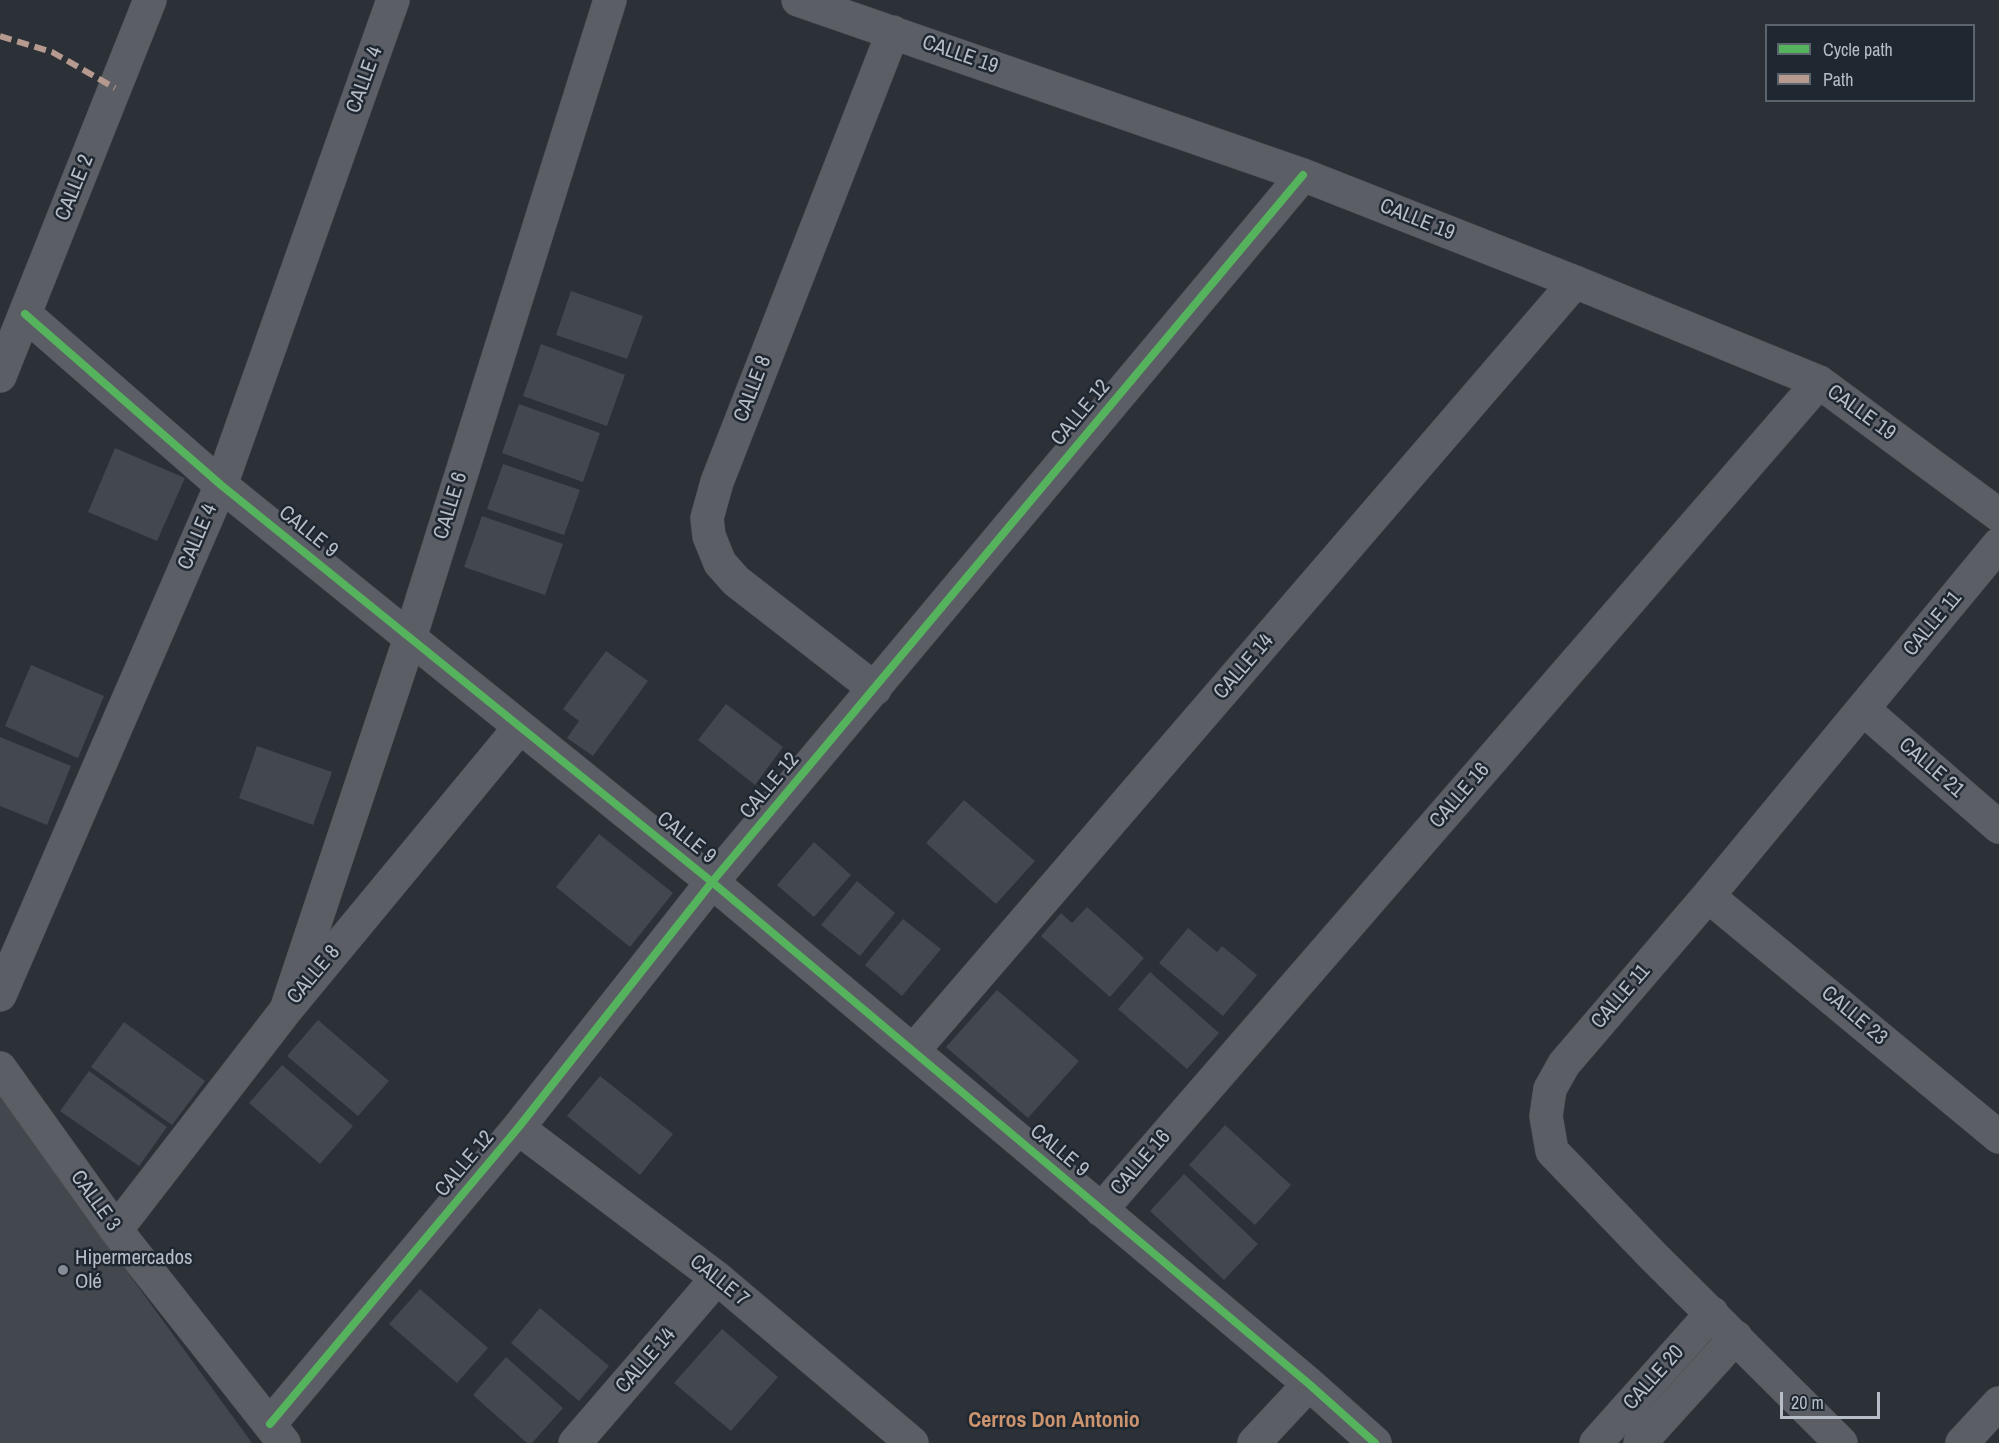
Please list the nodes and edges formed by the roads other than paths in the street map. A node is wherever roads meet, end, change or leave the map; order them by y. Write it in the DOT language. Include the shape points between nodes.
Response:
graph roads {
  1 [pos="150,0"];
  2 [pos="393,0"];
  3 [pos="610,0"];
  4 [pos="798,0"];
  5 [pos="893,32"];
  6 [pos="1303,175"];
  7 [pos="1575,282"];
  8 [pos="25,314"];
  9 [pos="0,376"];
  10 [pos="1819,382"];
  11 [pos="221,485"];
  12 [pos="1999,515"];
  13 [pos="1999,544"];
  14 [pos="410,638"];
  15 [pos="875,689"];
  16 [pos="1863,709"];
  17 [pos="520,728"];
  18 [pos="1999,826"];
  19 [pos="712,882"];
  20 [pos="1708,896"];
  21 [pos="0,995"];
  22 [pos="286,1010"];
  23 [pos="913,1051"];
  24 [pos="0,1068"];
  25 [pos="518,1128"];
  26 [pos="1999,1137"];
  27 [pos="1101,1210"];
  28 [pos="116,1230"];
  29 [pos="717,1278"];
  30 [pos="1712,1313"];
  31 [pos="1736,1337"];
  32 [pos="1309,1384"];
  33 [pos="1999,1404"];
  34 [pos="277,1433"];
  35 [pos="909,1442"];
  36 [pos="575,1443"];
  37 [pos="1254,1443"];
  38 [pos="1374,1443"];
  39 [pos="1596,1443"];
  40 [pos="1640,1443"];
  41 [pos="1841,1443"];
  42 [pos="1962,1443"];
  1 -- 8 [label="street, CALLE 2"];
  2 -- 11 [label="street, CALLE 4"];
  3 -- 14 [label="street, CALLE 6"];
  4 -- 5 [label="street, CALLE 19"];
  5 -- 6 [label="street, CALLE 19"];
  5 -- 15 [label="street, CALLE 8" via="717,482 707,518 709,536 720,562 736,580"];
  6 -- 7 [label="street, CALLE 19"];
  6 -- 15 [label="street, CALLE 12"];
  7 -- 10 [label="street, CALLE 19"];
  7 -- 23 [label="street, CALLE 14"];
  8 -- 9 [label="street, CALLE 2"];
  8 -- 11 [label="street, CALLE 9"];
  10 -- 12 [label="street, CALLE 19"];
  10 -- 27 [label="street, CALLE 16"];
  11 -- 14 [label="street, CALLE 9"];
  11 -- 21 [label="street, CALLE 4"];
  13 -- 16 [label="street, CALLE 11"];
  14 -- 17 [label="street, CALLE 9"];
  14 -- 22 [label="street, CALLE 6"];
  15 -- 19 [label="street, CALLE 12"];
  16 -- 18 [label="street, CALLE 21"];
  16 -- 20 [label="street, CALLE 11"];
  17 -- 19 [label="street, CALLE 9"];
  17 -- 22 [label="street, CALLE 8"];
  19 -- 23 [label="street, CALLE 9"];
  19 -- 25 [label="street, CALLE 12"];
  20 -- 26 [label="street, CALLE 23"];
  20 -- 30 [label="street, CALLE 11" via="1564,1064 1550,1089 1546,1116 1552,1151"];
  22 -- 28 [label="street, CALLE 8"];
  23 -- 27 [label="street, CALLE 9"];
  24 -- 28 [label="street, CALLE 3"];
  25 -- 29 [label="street, CALLE 7"];
  25 -- 34 [label="street, CALLE 12"];
  27 -- 32 [label="street, CALLE 9"];
  28 -- 34 [label="street, CALLE 3"];
  29 -- 35 [label="street, CALLE 7"];
  29 -- 36 [label="street, CALLE 14"];
  30 -- 31 [label="street, CALLE 11"];
  30 -- 39 [label="street, CALLE 20"];
  31 -- 40 [label="street, CALLE 20"];
  31 -- 41 [label="street, CALLE 11"];
  32 -- 37 [label="street"];
  32 -- 38 [label="street, CALLE 9"];
  33 -- 42 [label="street"];
}
